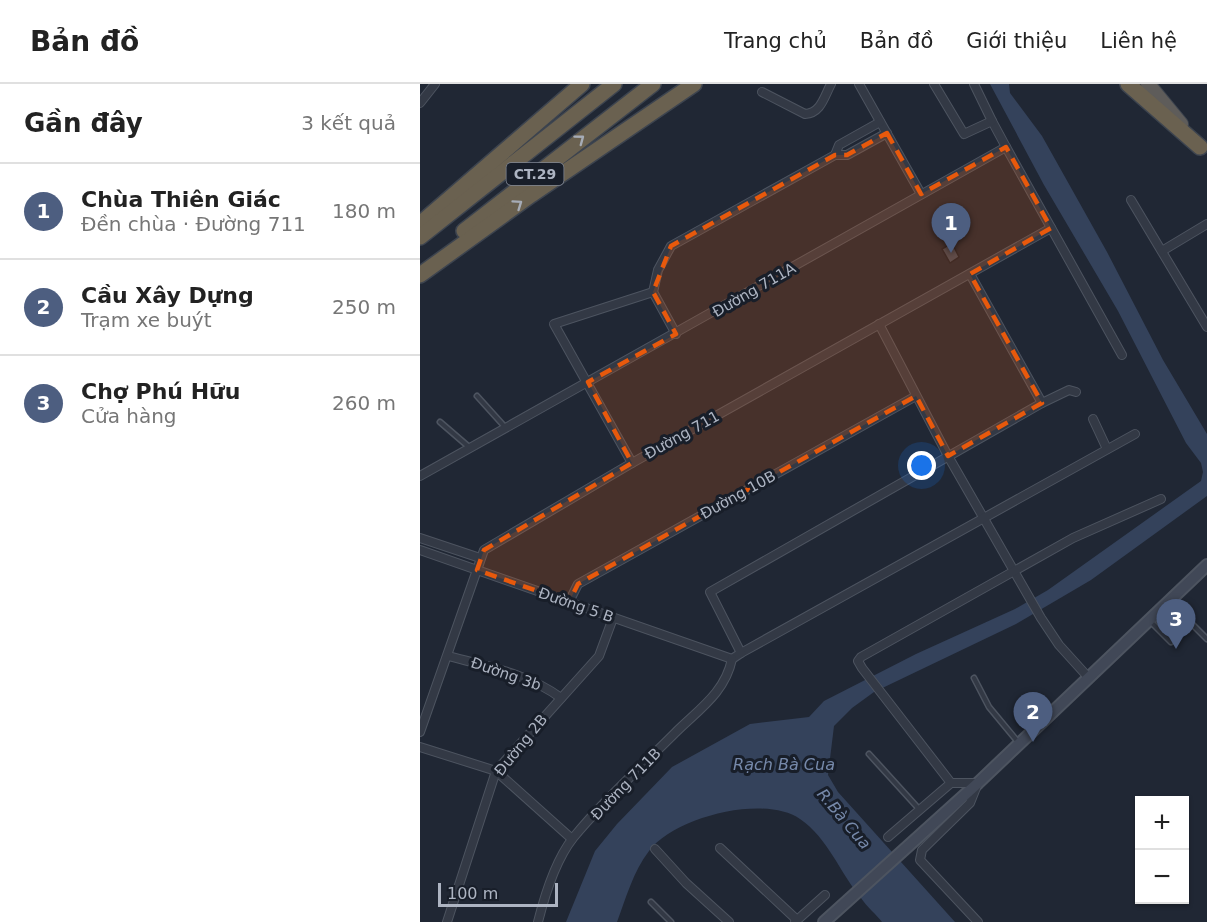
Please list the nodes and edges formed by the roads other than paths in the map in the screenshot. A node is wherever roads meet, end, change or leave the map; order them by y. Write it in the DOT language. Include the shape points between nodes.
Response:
graph roads {
  1 [pos="435,84"];
  2 [pos="582,84"];
  3 [pos="614,84"];
  4 [pos="653,84"];
  5 [pos="694,84"];
  6 [pos="831,84"];
  7 [pos="859,84"];
  8 [pos="934,84"];
  9 [pos="974,84"];
  10 [pos="1128,84"];
  11 [pos="1148,84"];
  12 [pos="762,92"];
  13 [pos="420,103"];
  14 [pos="992,121"];
  15 [pos="880,122"];
  16 [pos="887,133"];
  17 [pos="1006,147"];
  18 [pos="1204,151"];
  19 [pos="835,154"];
  20 [pos="921,194"];
  21 [pos="1131,200"];
  22 [pos="420,224"];
  23 [pos="1207,224"];
  24 [pos="1051,228"];
  25 [pos="420,237"];
  26 [pos="1162,250"];
  27 [pos="420,267"];
  28 [pos="970,274"];
  29 [pos="420,275"];
  30 [pos="653,292"];
  31 [pos="879,324"];
  32 [pos="1207,327"];
  33 [pos="676,334"];
  34 [pos="1122,355"];
  35 [pos="588,382"];
  36 [pos="1076,392"];
  37 [pos="477,396"];
  38 [pos="916,396"];
  39 [pos="1042,403"];
  40 [pos="1093,419"];
  41 [pos="440,422"];
  42 [pos="505,428"];
  43 [pos="1135,434"];
  44 [pos="469,447"];
  45 [pos="1107,449"];
  46 [pos="948,456"];
  47 [pos="632,463"];
  48 [pos="420,476"];
  49 [pos="1161,499"];
  50 [pos="983,519"];
  51 [pos="420,538"];
  52 [pos="420,550"];
  53 [pos="480,558"];
  54 [pos="1207,565"];
  55 [pos="477,570"];
  56 [pos="1016,572"];
  57 [pos="1168,601"];
  58 [pos="569,602"];
  59 [pos="613,618"];
  60 [pos="1149,619"];
  61 [pos="1207,639"];
  62 [pos="1171,642"];
  63 [pos="741,653"];
  64 [pos="448,656"];
  65 [pos="732,659"];
  66 [pos="1088,677"];
  67 [pos="974,678"];
  68 [pos="561,698"];
  69 [pos="420,732"];
  70 [pos="1019,742"];
  71 [pos="420,747"];
  72 [pos="869,754"];
  73 [pos="496,771"];
  74 [pos="951,783"];
  75 [pos="978,783"];
  76 [pos="920,810"];
  77 [pos="888,837"];
  78 [pos="572,839"];
  79 [pos="720,848"];
  80 [pos="655,849"];
  81 [pos="825,895"];
  82 [pos="651,902"];
  83 [pos="796,921"];
  84 [pos="447,922"];
  85 [pos="538,922"];
  86 [pos="671,922"];
  87 [pos="729,922"];
  88 [pos="824,922"];
  89 [pos="978,922"];
  1 -- 13 [label="street"];
  2 -- 22 [label="highway"];
  3 -- 25 [label="highway, CT.29"];
  27 -- 4 [label="highway, CT.29, one-way"];
  29 -- 5 [label="highway, one-way"];
  6 -- 12 [label="street" via="818,110 810,114"];
  7 -- 15 [label="street"];
  8 -- 14 [label="street" via="964,134"];
  9 -- 14 [label="street"];
  10 -- 18 [label="highway"];
  11 -- 18 [label="highway"];
  14 -- 17 [label="street"];
  15 -- 16 [label="street"];
  15 -- 19 [label="street" via="839,146"];
  16 -- 19 [label="street" via="847,154"];
  16 -- 20 [label="street"];
  17 -- 20 [label="street, Đường 711A"];
  17 -- 24 [label="street"];
  19 -- 30 [label="street" via="671,246 658,270"];
  20 -- 33 [label="street, Đường 711A"];
  21 -- 26 [label="street"];
  23 -- 26 [label="street"];
  24 -- 28 [label="street, Đường 711"];
  24 -- 34 [label="street"];
  26 -- 32 [label="street"];
  28 -- 31 [label="street, Đường 711"];
  28 -- 39 [label="street"];
  30 -- 33 [label="street"];
  30 -- 35 [label="street" via="554,324"];
  31 -- 38 [label="street"];
  31 -- 47 [label="street, Đường 711"];
  33 -- 35 [label="street, Đường 711A"];
  35 -- 42 [label="street, Đường 711A"];
  35 -- 47 [label="street"];
  36 -- 39 [label="street" via="1070,390"];
  37 -- 42 [label="lane"];
  38 -- 46 [label="street"];
  38 -- 58 [label="street, Đường 10B" via="578,584"];
  39 -- 46 [label="street"];
  40 -- 45 [label="street"];
  41 -- 44 [label="lane"];
  42 -- 44 [label="street, Đường 711A"];
  43 -- 45 [label="street"];
  44 -- 48 [label="street, Đường 711A"];
  45 -- 50 [label="street"];
  46 -- 50 [label="street"];
  46 -- 63 [label="street" via="710,592"];
  47 -- 53 [label="street, Đường 711" via="484,550"];
  49 -- 56 [label="street" via="1073,538"];
  50 -- 56 [label="street"];
  50 -- 63 [label="street"];
  51 -- 53 [label="street"];
  52 -- 55 [label="street, Đường 5 B"];
  53 -- 55 [label="street"];
  54 -- 57 [label="main road"];
  55 -- 58 [label="street, Đường 5 B"];
  55 -- 64 [label="street"];
  56 -- 66 [label="street" via="1059,645"];
  56 -- 74 [label="street" via="866,652 858,661"];
  57 -- 60 [label="main road"];
  57 -- 61 [label="lane"];
  58 -- 59 [label="street, Đường 5 B"];
  59 -- 65 [label="street, Đường 5 B"];
  59 -- 68 [label="street, Đường 2B" via="599,656"];
  60 -- 62 [label="lane"];
  60 -- 66 [label="main road"];
  63 -- 65 [label="street"];
  64 -- 68 [label="street, Đường 3b" via="503,670"];
  64 -- 69 [label="street"];
  65 -- 78 [label="street, Đường 711B" via="716,694"];
  66 -- 70 [label="main road"];
  67 -- 70 [label="lane" via="989,706"];
  68 -- 73 [label="street, Đường 2B"];
  70 -- 75 [label="main road"];
  71 -- 73 [label="street"];
  72 -- 76 [label="lane"];
  73 -- 78 [label="street"];
  73 -- 84 [label="street, Đường 2B"];
  74 -- 75 [label="street"];
  74 -- 76 [label="street"];
  75 -- 88 [label="main road"];
  75 -- 89 [label="street" via="970,803 922,850 920,860"];
  76 -- 77 [label="street"];
  78 -- 85 [label="street, Đường 711B" via="553,874"];
  79 -- 83 [label="street"];
  80 -- 87 [label="street"];
  81 -- 83 [label="street"];
  82 -- 86 [label="lane"];
}
